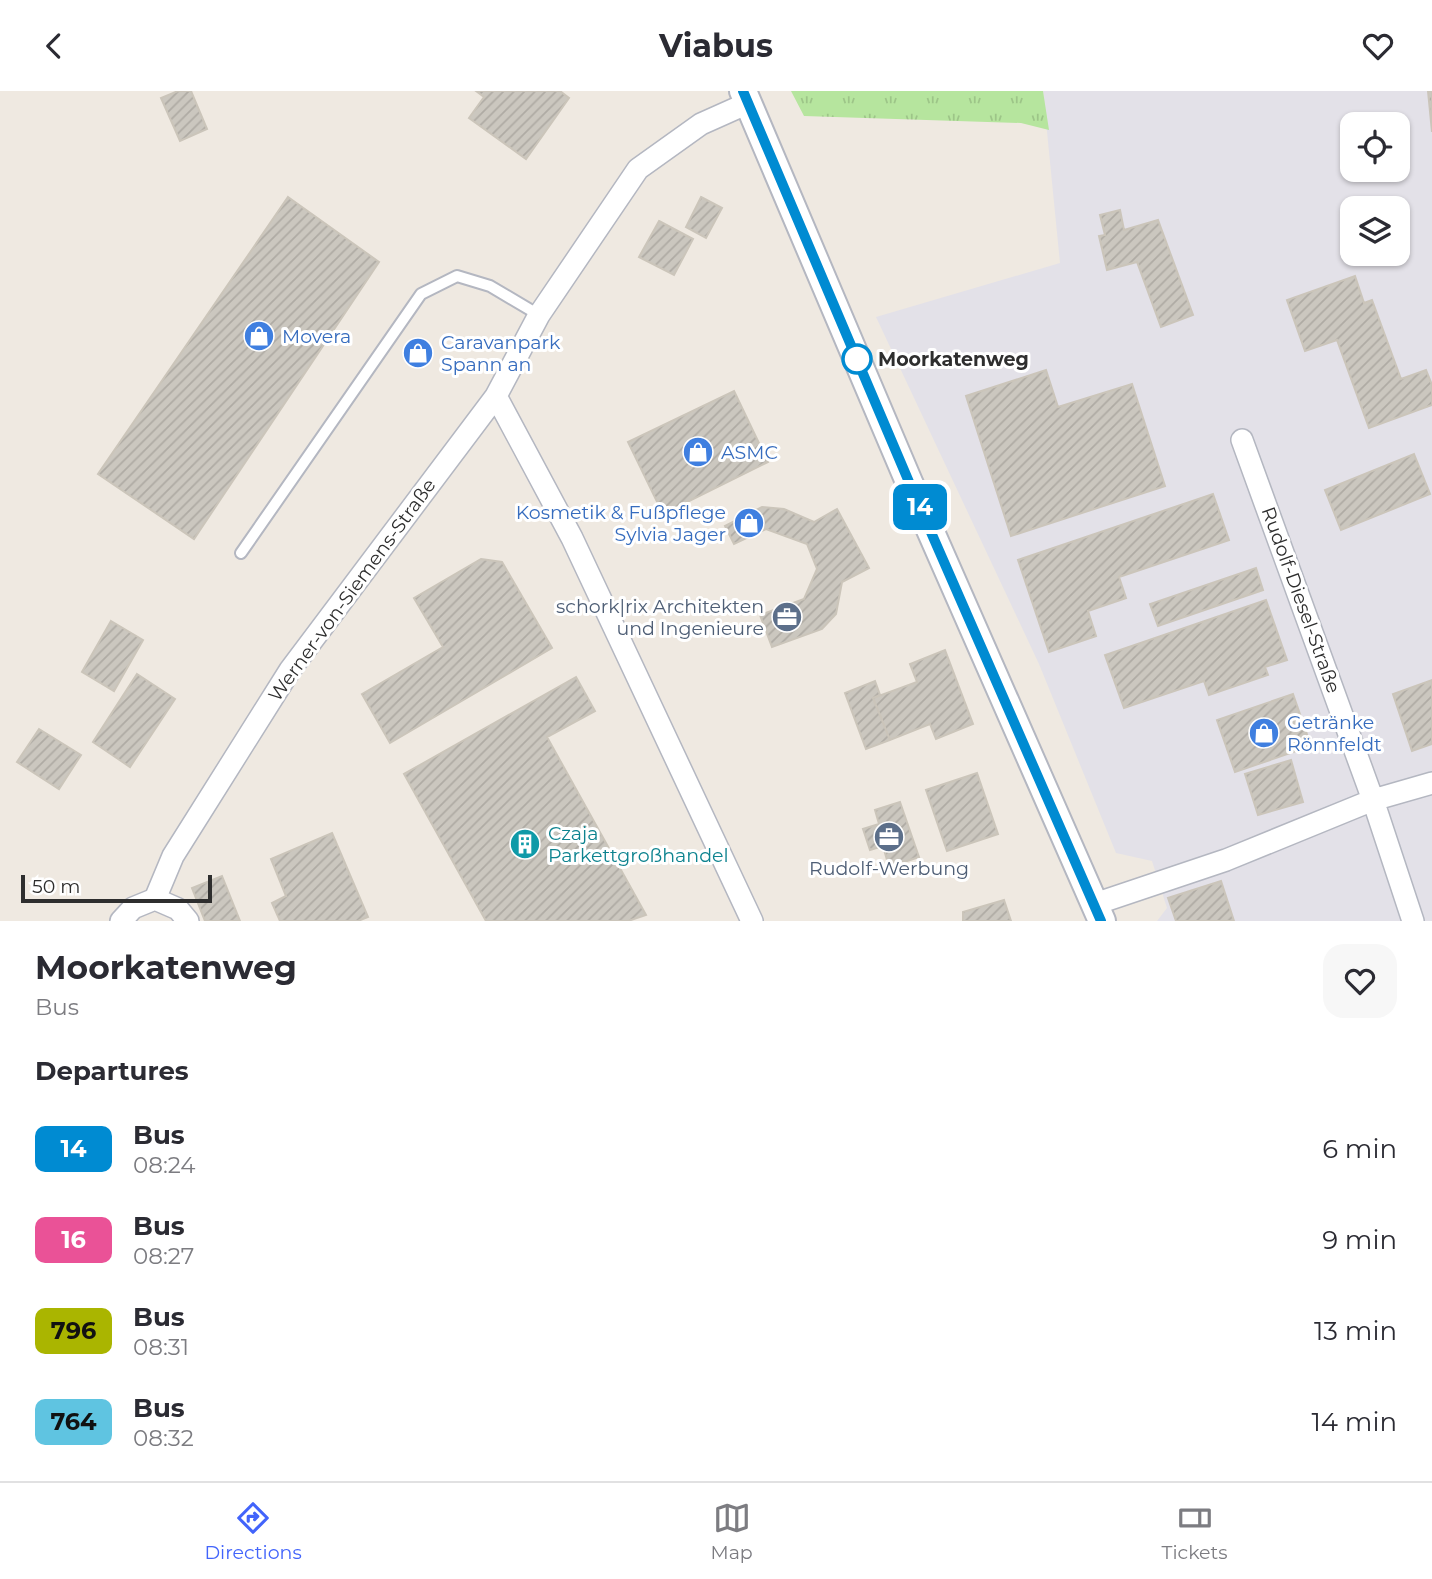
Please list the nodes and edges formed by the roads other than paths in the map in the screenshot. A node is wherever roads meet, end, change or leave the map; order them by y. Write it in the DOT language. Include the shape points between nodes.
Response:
graph roads {
  1 [pos="746,97"];
  2 [pos="539,315"];
  3 [pos="496,395"];
  4 [pos="1242,440"];
  5 [pos="240,553"];
  6 [pos="1432,783"];
  7 [pos="1373,800"];
  8 [pos="155,899"];
  9 [pos="1098,913"];
  10 [pos="121,921"];
  11 [pos="188,921"];
  12 [pos="752,921"];
  13 [pos="1413,921"];
  1 -- 2 [label="street, Werner-von-Siemens-Straße" via="638,169"];
  1 -- 9 [label="street"];
  2 -- 3 [label="street, Werner-von-Siemens-Straße"];
  2 -- 5 [label="lane" via="490,286 457,276 421,294"];
  3 -- 8 [label="street, Werner-von-Siemens-Straße" via="290,670 173,856"];
  3 -- 12 [label="street" via="572,538"];
  4 -- 7 [label="street, Rudolf-Diesel-Straße"];
  6 -- 7 [label="street"];
  7 -- 9 [label="street"];
  7 -- 13 [label="street, Rudolf-Diesel-Straße"];
  8 -- 10 [label="street" via="132,908"];
  8 -- 11 [label="street" via="178,909"];
}
